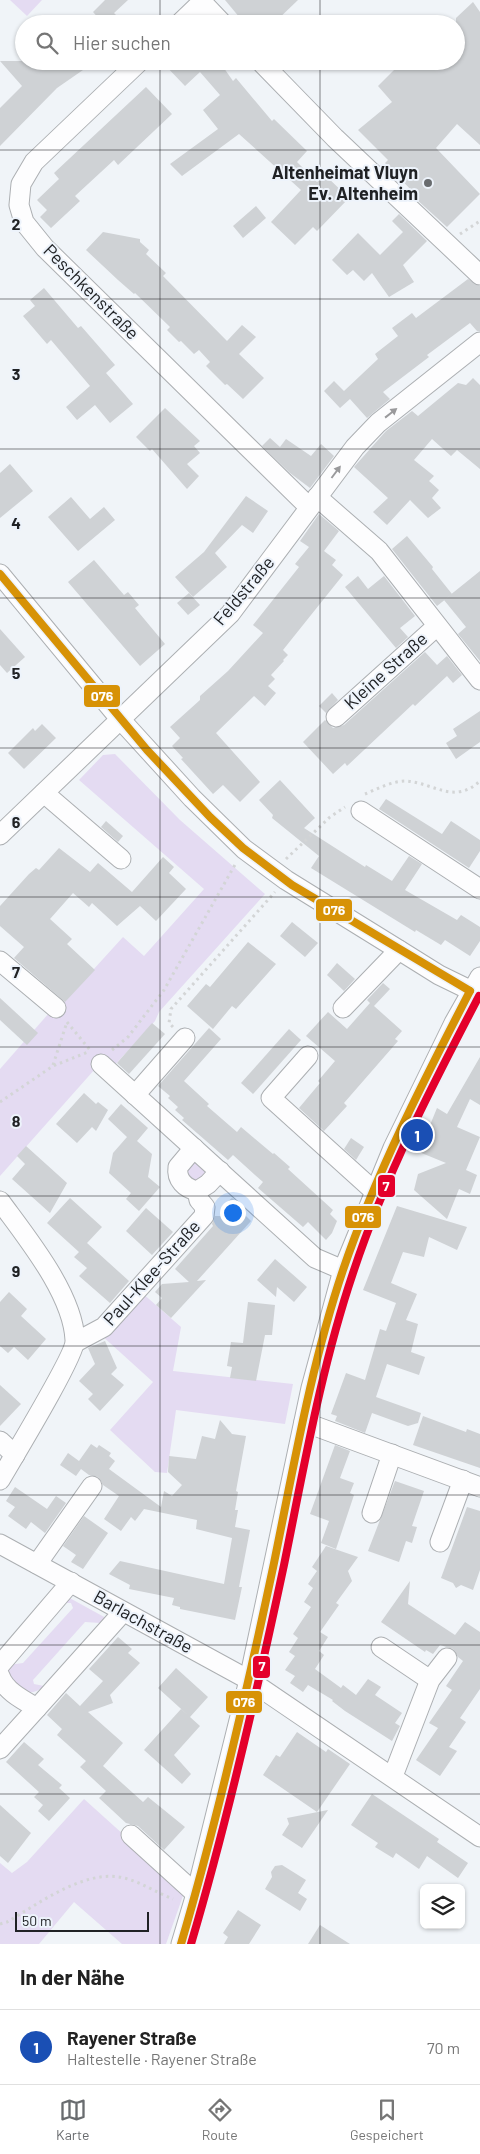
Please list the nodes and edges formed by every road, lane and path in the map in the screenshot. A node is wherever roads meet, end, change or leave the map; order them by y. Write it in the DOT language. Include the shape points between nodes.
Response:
graph roads {
  1 [pos="208,3"];
  2 [pos="191,15"];
  3 [pos="217,15"];
  4 [pos="131,70"];
  5 [pos="269,70"];
  6 [pos="480,221"];
  7 [pos="447,242"];
  8 [pos="480,275"];
  9 [pos="480,342"];
  10 [pos="313,502"];
  11 [pos="0,574"];
  12 [pos="437,626"];
  13 [pos="480,680"];
  14 [pos="336,717"];
  15 [pos="120,719"];
  16 [pos="44,793"];
  17 [pos="360,811"];
  18 [pos="0,835"];
  19 [pos="244,849"];
  20 [pos="121,859"];
  21 [pos="286,880"];
  22 [pos="480,889"];
  23 [pos="399,950"];
  24 [pos="0,961"];
  25 [pos="477,988"];
  26 [pos="56,1008"];
  27 [pos="343,1008"];
  28 [pos="67,1022"];
  29 [pos="185,1038"];
  30 [pos="100,1054"];
  31 [pos="308,1056"];
  32 [pos="53,1066"];
  33 [pos="136,1095"];
  34 [pos="0,1102"];
  35 [pos="194,1148"];
  36 [pos="220,1171"];
  37 [pos="197,1191"];
  38 [pos="374,1191"];
  39 [pos="0,1202"];
  40 [pos="343,1270"];
  41 [pos="76,1342"];
  42 [pos="304,1422"];
  43 [pos="0,1441"];
  44 [pos="392,1454"];
  45 [pos="15,1455"];
  46 [pos="0,1480"];
  47 [pos="471,1484"];
  48 [pos="92,1486"];
  49 [pos="372,1513"];
  50 [pos="440,1542"];
  51 [pos="0,1544"];
  52 [pos="36,1564"];
  53 [pos="71,1582"];
  54 [pos="123,1612"];
  55 [pos="381,1647"];
  56 [pos="447,1658"];
  57 [pos="0,1665"];
  58 [pos="0,1676"];
  59 [pos="249,1680"];
  60 [pos="430,1680"];
  61 [pos="36,1708"];
  62 [pos="0,1749"];
  63 [pos="393,1776"];
  64 [pos="131,1835"];
  65 [pos="480,1836"];
  66 [pos="194,1900"];
  67 [pos="0,1924"];
  68 [pos="181,1944"];
  1 -- 2 [label="street"];
  1 -- 3 [label="street"];
  4 -- 10 [label="street, Peschkenstraße" via="34,162 21,184 19,205 24,222 45,248"];
  5 -- 7 [label="street" via="335,138"];
  6 -- 7 [label="path"];
  7 -- 8 [label="street"];
  10 -- 9 [label="street, Feldstraße, one-way" via="378,423"];
  10 -- 12 [label="street, Kleine Straße" via="379,552"];
  10 -- 15 [label="street, Feldstraße" via="230,614"];
  11 -- 15 [label="street"];
  12 -- 13 [label="street, Kleine Straße"];
  12 -- 14 [label="street, Kleine Straße"];
  15 -- 16 [label="street, Feldstraße"];
  15 -- 19 [label="street"];
  16 -- 18 [label="street, Feldstraße"];
  16 -- 20 [label="street"];
  17 -- 22 [label="street"];
  19 -- 21 [label="street"];
  19 -- 30 [label="path" via="164,990 128,1037"];
  21 -- 23 [label="street"];
  21 -- 29 [label="path" via="172,1009 169,1023"];
  23 -- 25 [label="street"];
  23 -- 27 [label="street"];
  24 -- 26 [label="street"];
  25 -- 38 [label="street" via="397,1140"];
  26 -- 28 [label="path"];
  28 -- 30 [label="path"];
  28 -- 32 [label="path"];
  29 -- 33 [label="street"];
  30 -- 32 [label="path"];
  30 -- 33 [label="street"];
  31 -- 38 [label="street" via="271,1098"];
  32 -- 34 [label="path"];
  33 -- 35 [label="street"];
  35 -- 36 [label="street"];
  35 -- 37 [label="street" via="178,1167 177,1173 183,1184"];
  36 -- 37 [label="street"];
  36 -- 40 [label="street" via="315,1258"];
  37 -- 41 [label="street, Paul-Klee-Straße" via="205,1207 204,1216 104,1327"];
  38 -- 40 [label="street"];
  39 -- 41 [label="street" via="63,1296 69,1308"];
  40 -- 42 [label="street" via="318,1357"];
  41 -- 45 [label="street"];
  42 -- 44 [label="street"];
  42 -- 59 [label="street"];
  43 -- 45 [label="street"];
  44 -- 47 [label="street"];
  44 -- 49 [label="street"];
  45 -- 46 [label="street"];
  47 -- 50 [label="street"];
  48 -- 52 [label="street"];
  51 -- 52 [label="street, Barlachstraße"];
  52 -- 53 [label="street, Barlachstraße"];
  53 -- 54 [label="street, Barlachstraße"];
  53 -- 57 [label="street"];
  54 -- 59 [label="street, Barlachstraße"];
  54 -- 61 [label="street"];
  55 -- 60 [label="street"];
  56 -- 60 [label="street"];
  58 -- 61 [label="street" via="20,1699"];
  59 -- 63 [label="street, Barlachstraße"];
  59 -- 66 [label="street"];
  60 -- 63 [label="street"];
  61 -- 62 [label="street"];
  63 -- 65 [label="street, Barlachstraße"];
  64 -- 66 [label="street"];
  66 -- 67 [label="path" via="123,1877 97,1876 62,1890"];
  66 -- 68 [label="street"];
}
